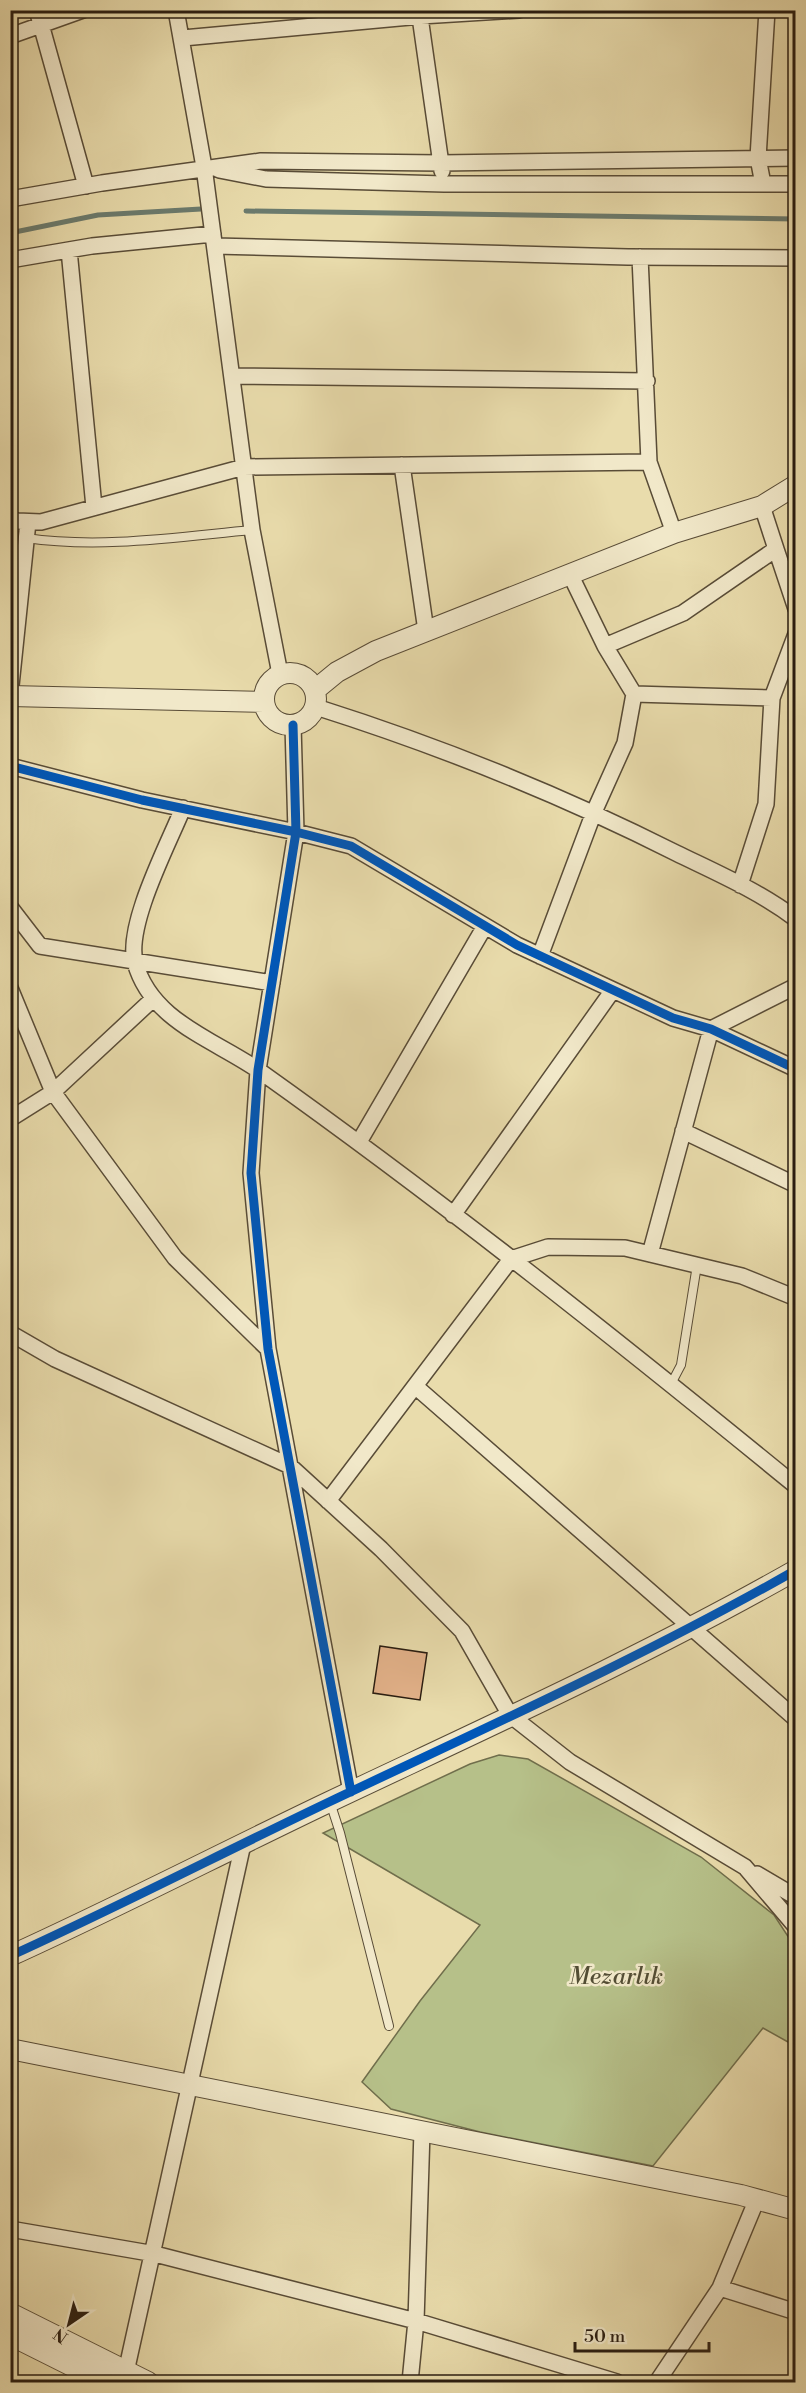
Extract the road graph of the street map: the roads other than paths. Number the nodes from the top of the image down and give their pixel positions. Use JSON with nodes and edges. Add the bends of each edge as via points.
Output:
{"nodes":[{"id":1,"x":37,"y":10,"type":"edge"},
{"id":2,"x":83,"y":10,"type":"edge"},
{"id":3,"x":176,"y":10,"type":"edge"},
{"id":4,"x":519,"y":10,"type":"edge"},
{"id":5,"x":767,"y":10,"type":"edge"},
{"id":6,"x":420,"y":13,"type":"edge"},
{"id":7,"x":43,"y":27,"type":"junction"},
{"id":8,"x":10,"y":36,"type":"edge"},
{"id":9,"x":183,"y":38,"type":"junction"},
{"id":10,"x":758,"y":158,"type":"junction"},
{"id":11,"x":795,"y":158,"type":"edge"},
{"id":12,"x":441,"y":163,"type":"junction"},
{"id":13,"x":204,"y":167,"type":"junction"},
{"id":14,"x":444,"y":184,"type":"junction"},
{"id":15,"x":763,"y":184,"type":"junction"},
{"id":16,"x":795,"y":184,"type":"edge"},
{"id":17,"x":86,"y":186,"type":"junction"},
{"id":18,"x":10,"y":199,"type":"edge"},
{"id":19,"x":214,"y":240,"type":"junction"},
{"id":20,"x":69,"y":250,"type":"junction"},
{"id":21,"x":640,"y":257,"type":"junction"},
{"id":22,"x":795,"y":258,"type":"edge"},
{"id":23,"x":10,"y":260,"type":"edge"},
{"id":24,"x":233,"y":376,"type":"junction"},
{"id":25,"x":647,"y":381,"type":"junction"},
{"id":26,"x":649,"y":462,"type":"junction"},
{"id":27,"x":402,"y":465,"type":"junction"},
{"id":28,"x":244,"y":467,"type":"junction"},
{"id":29,"x":795,"y":485,"type":"edge"},
{"id":30,"x":762,"y":506,"type":"junction"},
{"id":31,"x":94,"y":507,"type":"junction"},
{"id":32,"x":10,"y":519,"type":"edge"},
{"id":33,"x":28,"y":522,"type":"junction"},
{"id":34,"x":252,"y":530,"type":"junction"},
{"id":35,"x":674,"y":533,"type":"junction"},
{"id":36,"x":26,"y":538,"type":"junction"},
{"id":37,"x":776,"y":549,"type":"junction"},
{"id":38,"x":570,"y":574,"type":"junction"},
{"id":39,"x":795,"y":609,"type":"edge"},
{"id":40,"x":426,"y":631,"type":"junction"},
{"id":41,"x":795,"y":634,"type":"edge"},
{"id":42,"x":605,"y":646,"type":"junction"},
{"id":43,"x":280,"y":674,"type":"junction"},
{"id":44,"x":634,"y":694,"type":"junction"},
{"id":45,"x":10,"y":695,"type":"edge"},
{"id":46,"x":315,"y":698,"type":"junction"},
{"id":47,"x":772,"y":698,"type":"junction"},
{"id":48,"x":264,"y":702,"type":"junction"},
{"id":49,"x":293,"y":725,"type":"junction"},
{"id":50,"x":10,"y":766,"type":"edge"},
{"id":51,"x":183,"y":808,"type":"junction"},
{"id":52,"x":594,"y":812,"type":"junction"},
{"id":53,"x":296,"y":831,"type":"junction"},
{"id":54,"x":740,"y":885,"type":"junction"},
{"id":55,"x":10,"y":907,"type":"edge"},
{"id":56,"x":795,"y":919,"type":"edge"},
{"id":57,"x":485,"y":926,"type":"junction"},
{"id":58,"x":540,"y":956,"type":"junction"},
{"id":59,"x":135,"y":960,"type":"junction"},
{"id":60,"x":272,"y":983,"type":"junction"},
{"id":61,"x":795,"y":986,"type":"edge"},
{"id":62,"x":10,"y":988,"type":"edge"},
{"id":63,"x":613,"y":990,"type":"junction"},
{"id":64,"x":153,"y":999,"type":"junction"},
{"id":65,"x":711,"y":1029,"type":"junction"},
{"id":66,"x":795,"y":1069,"type":"edge"},
{"id":67,"x":258,"y":1070,"type":"junction"},
{"id":68,"x":53,"y":1092,"type":"junction"},
{"id":69,"x":10,"y":1119,"type":"edge"},
{"id":70,"x":683,"y":1131,"type":"junction"},
{"id":71,"x":358,"y":1142,"type":"junction"},
{"id":72,"x":795,"y":1185,"type":"edge"},
{"id":73,"x":453,"y":1215,"type":"junction"},
{"id":74,"x":650,"y":1254,"type":"junction"},
{"id":75,"x":511,"y":1259,"type":"junction"},
{"id":76,"x":697,"y":1265,"type":"junction"},
{"id":77,"x":795,"y":1298,"type":"edge"},
{"id":78,"x":10,"y":1333,"type":"edge"},
{"id":79,"x":268,"y":1349,"type":"junction"},
{"id":80,"x":671,"y":1384,"type":"junction"},
{"id":81,"x":415,"y":1386,"type":"junction"},
{"id":82,"x":290,"y":1466,"type":"junction"},
{"id":83,"x":795,"y":1486,"type":"edge"},
{"id":84,"x":328,"y":1501,"type":"junction"},
{"id":85,"x":795,"y":1570,"type":"edge"},
{"id":86,"x":691,"y":1625,"type":"junction"},
{"id":87,"x":510,"y":1715,"type":"junction"},
{"id":88,"x":795,"y":1719,"type":"edge"},
{"id":89,"x":351,"y":1791,"type":"junction"},
{"id":90,"x":330,"y":1802,"type":"junction"},
{"id":91,"x":243,"y":1844,"type":"junction"},
{"id":92,"x":745,"y":1867,"type":"junction"},
{"id":93,"x":795,"y":1897,"type":"edge"},
{"id":94,"x":795,"y":1927,"type":"edge"},
{"id":95,"x":10,"y":1956,"type":"edge"},
{"id":96,"x":389,"y":2026,"type":"dead end"},
{"id":97,"x":10,"y":2049,"type":"edge"},
{"id":98,"x":192,"y":2085,"type":"junction"},
{"id":99,"x":422,"y":2131,"type":"junction"},
{"id":100,"x":757,"y":2199,"type":"junction"},
{"id":101,"x":795,"y":2210,"type":"edge"},
{"id":102,"x":10,"y":2229,"type":"edge"},
{"id":103,"x":155,"y":2254,"type":"junction"},
{"id":104,"x":720,"y":2288,"type":"junction"},
{"id":105,"x":795,"y":2312,"type":"edge"},
{"id":106,"x":10,"y":2313,"type":"edge"},
{"id":107,"x":416,"y":2321,"type":"junction"},
{"id":108,"x":10,"y":2336,"type":"edge"},
{"id":109,"x":126,"y":2372,"type":"junction"},
{"id":110,"x":104,"y":2382,"type":"edge"},
{"id":111,"x":148,"y":2382,"type":"edge"},
{"id":112,"x":410,"y":2382,"type":"edge"},
{"id":113,"x":617,"y":2382,"type":"edge"},
{"id":114,"x":657,"y":2382,"type":"edge"}],
"edges":[{"from":1,"to":7,"type":"street"},
{"from":2,"to":7,"type":"street"},
{"from":3,"to":9,"type":"street"},
{"from":4,"to":6,"type":"street"},
{"from":5,"to":10,"type":"street"},
{"from":6,"to":9,"type":"street"},
{"from":6,"to":12,"type":"street"},
{"from":7,"to":8,"type":"street"},
{"from":7,"to":17,"type":"street"},
{"from":9,"to":13,"type":"street"},
{"from":10,"to":11,"type":"street"},
{"from":10,"to":12,"type":"street"},
{"from":10,"to":15,"type":"street"},
{"from":12,"to":13,"type":"street","via":[[261,161]]},
{"from":12,"to":14,"type":"street"},
{"from":13,"to":14,"type":"street","via":[[266,179]]},
{"from":13,"to":17,"type":"street"},
{"from":13,"to":19,"type":"street"},
{"from":14,"to":15,"type":"street"},
{"from":15,"to":16,"type":"street"},
{"from":17,"to":18,"type":"street"},
{"from":19,"to":20,"type":"street"},
{"from":19,"to":21,"type":"street"},
{"from":19,"to":24,"type":"street"},
{"from":20,"to":23,"type":"street"},
{"from":20,"to":31,"type":"street"},
{"from":21,"to":22,"type":"street"},
{"from":21,"to":25,"type":"street"},
{"from":24,"to":25,"type":"street"},
{"from":24,"to":28,"type":"street"},
{"from":25,"to":26,"type":"street"},
{"from":26,"to":27,"type":"street"},
{"from":26,"to":35,"type":"street"},
{"from":27,"to":28,"type":"street"},
{"from":27,"to":40,"type":"street"},
{"from":28,"to":31,"type":"street"},
{"from":28,"to":34,"type":"street"},
{"from":29,"to":30,"type":"street"},
{"from":30,"to":35,"type":"street"},
{"from":30,"to":37,"type":"street"},
{"from":31,"to":33,"type":"street"},
{"from":32,"to":33,"type":"street"},
{"from":33,"to":36,"type":"street"},
{"from":34,"to":36,"type":"lane","via":[[125,542]]},
{"from":34,"to":43,"type":"street"},
{"from":35,"to":38,"type":"street"},
{"from":36,"to":45,"type":"street"},
{"from":37,"to":39,"type":"street"},
{"from":37,"to":42,"type":"street","via":[[683,613]]},
{"from":38,"to":40,"type":"street"},
{"from":38,"to":42,"type":"street"},
{"from":40,"to":46,"type":"street","via":[[337,672]]},
{"from":41,"to":47,"type":"street"},
{"from":42,"to":44,"type":"street"},
{"from":43,"to":46,"type":"street","via":[[297,673],[311,682]]},
{"from":43,"to":48,"type":"street","via":[[267,686]]},
{"from":44,"to":47,"type":"street"},
{"from":44,"to":52,"type":"street","via":[[626,743]]},
{"from":45,"to":48,"type":"street"},
{"from":46,"to":49,"type":"street","via":[[307,720]]},
{"from":46,"to":52,"type":"street","via":[[363,722]]},
{"from":47,"to":54,"type":"street","via":[[765,804]]},
{"from":48,"to":49,"type":"street","via":[[277,722]]},
{"from":49,"to":53,"type":"street"},
{"from":50,"to":51,"type":"street"},
{"from":51,"to":53,"type":"street"},
{"from":51,"to":59,"type":"street","via":[[137,920]]},
{"from":52,"to":54,"type":"street"},
{"from":52,"to":58,"type":"street"},
{"from":53,"to":57,"type":"street","via":[[351,846]]},
{"from":53,"to":60,"type":"street"},
{"from":54,"to":56,"type":"street","via":[[769,899]]},
{"from":55,"to":59,"type":"street","via":[[40,946]]},
{"from":57,"to":58,"type":"street"},
{"from":57,"to":71,"type":"street"},
{"from":58,"to":63,"type":"street"},
{"from":59,"to":60,"type":"street"},
{"from":59,"to":64,"type":"street"},
{"from":60,"to":67,"type":"street"},
{"from":61,"to":65,"type":"street"},
{"from":62,"to":68,"type":"street"},
{"from":63,"to":65,"type":"street","via":[[673,1018]]},
{"from":63,"to":73,"type":"street"},
{"from":64,"to":67,"type":"street","via":[[185,1027]]},
{"from":64,"to":68,"type":"street"},
{"from":65,"to":66,"type":"street"},
{"from":65,"to":70,"type":"street"},
{"from":67,"to":71,"type":"street"},
{"from":67,"to":79,"type":"street","via":[[251,1173]]},
{"from":68,"to":69,"type":"street"},
{"from":68,"to":79,"type":"street","via":[[175,1258]]},
{"from":70,"to":72,"type":"street"},
{"from":70,"to":74,"type":"street"},
{"from":71,"to":73,"type":"street"},
{"from":73,"to":75,"type":"street"},
{"from":74,"to":75,"type":"street","via":[[626,1248],[548,1247]]},
{"from":74,"to":76,"type":"street"},
{"from":75,"to":80,"type":"street"},
{"from":75,"to":81,"type":"street"},
{"from":76,"to":77,"type":"street","via":[[742,1276]]},
{"from":76,"to":80,"type":"lane","via":[[681,1365]]},
{"from":78,"to":82,"type":"street","via":[[55,1359]]},
{"from":79,"to":82,"type":"street"},
{"from":80,"to":83,"type":"street"},
{"from":81,"to":84,"type":"street"},
{"from":81,"to":86,"type":"street"},
{"from":82,"to":84,"type":"street"},
{"from":82,"to":89,"type":"street"},
{"from":84,"to":87,"type":"street","via":[[462,1631]]},
{"from":85,"to":86,"type":"street"},
{"from":86,"to":87,"type":"street"},
{"from":86,"to":88,"type":"street"},
{"from":87,"to":89,"type":"street"},
{"from":87,"to":92,"type":"street","via":[[570,1762]]},
{"from":89,"to":90,"type":"street"},
{"from":90,"to":91,"type":"street"},
{"from":90,"to":96,"type":"lane"},
{"from":91,"to":95,"type":"street"},
{"from":91,"to":98,"type":"street"},
{"from":92,"to":93,"type":"street"},
{"from":92,"to":94,"type":"street"},
{"from":97,"to":98,"type":"street"},
{"from":98,"to":99,"type":"street"},
{"from":98,"to":103,"type":"street"},
{"from":99,"to":100,"type":"street"},
{"from":99,"to":107,"type":"street"},
{"from":100,"to":101,"type":"street"},
{"from":100,"to":104,"type":"street"},
{"from":102,"to":103,"type":"street"},
{"from":103,"to":107,"type":"street"},
{"from":103,"to":109,"type":"street"},
{"from":104,"to":105,"type":"street"},
{"from":104,"to":114,"type":"street"},
{"from":106,"to":109,"type":"street"},
{"from":107,"to":112,"type":"street"},
{"from":107,"to":113,"type":"street"},
{"from":108,"to":110,"type":"street"},
{"from":109,"to":111,"type":"street"}]}
